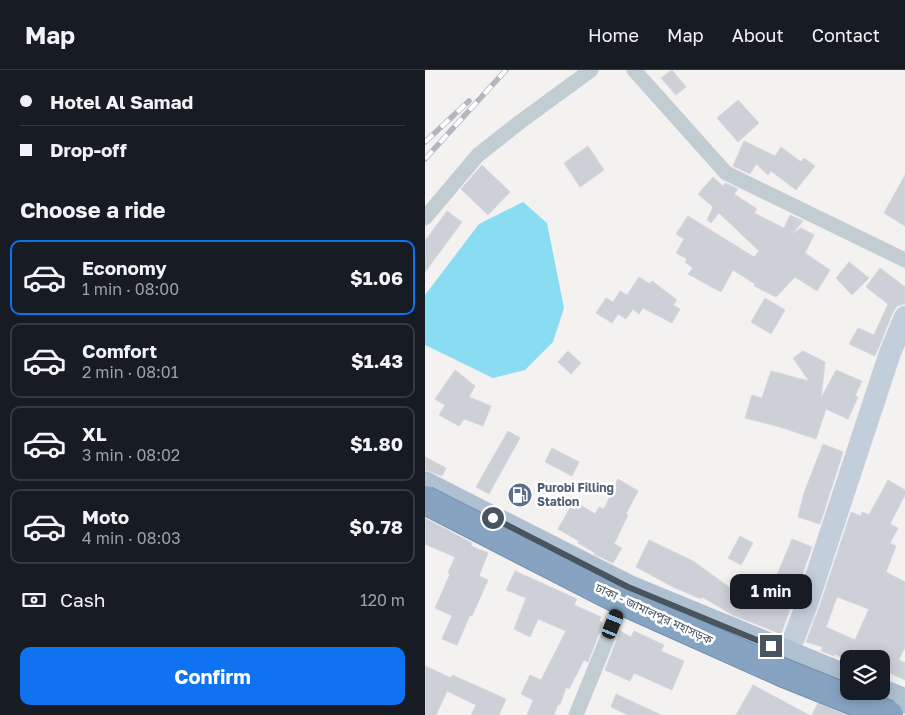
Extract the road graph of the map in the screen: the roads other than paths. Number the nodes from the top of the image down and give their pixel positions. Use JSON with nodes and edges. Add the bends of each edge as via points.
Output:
{"nodes":[{"id":1,"x":591,"y":70,"type":"edge"},
{"id":2,"x":634,"y":70,"type":"edge"},
{"id":3,"x":425,"y":218,"type":"edge"},
{"id":4,"x":905,"y":260,"type":"edge"},
{"id":5,"x":905,"y":317,"type":"edge"},
{"id":6,"x":425,"y":484,"type":"edge"},
{"id":7,"x":425,"y":500,"type":"edge"},
{"id":8,"x":628,"y":587,"type":"junction"},
{"id":9,"x":789,"y":653,"type":"junction"},
{"id":10,"x":840,"y":674,"type":"edge"},
{"id":11,"x":890,"y":695,"type":"edge"},
{"id":12,"x":905,"y":701,"type":"edge"},
{"id":13,"x":576,"y":715,"type":"edge"},
{"id":14,"x":889,"y":715,"type":"edge"}],
"edges":[{"from":1,"to":3,"type":"street","via":[[479,155]]},
{"from":2,"to":4,"type":"street","via":[[726,173]]},
{"from":5,"to":9,"type":"main road"},
{"from":6,"to":8,"type":"main road"},
{"from":7,"to":14,"type":"highway","name":"ঢাকা - জামালপুর মহাসড়ক","bridge":true,"via":[[614,597],[784,673]]},
{"from":8,"to":9,"type":"main road"},
{"from":8,"to":13,"type":"street"},
{"from":9,"to":10,"type":"main road"},
{"from":11,"to":12,"type":"main road"}]}
